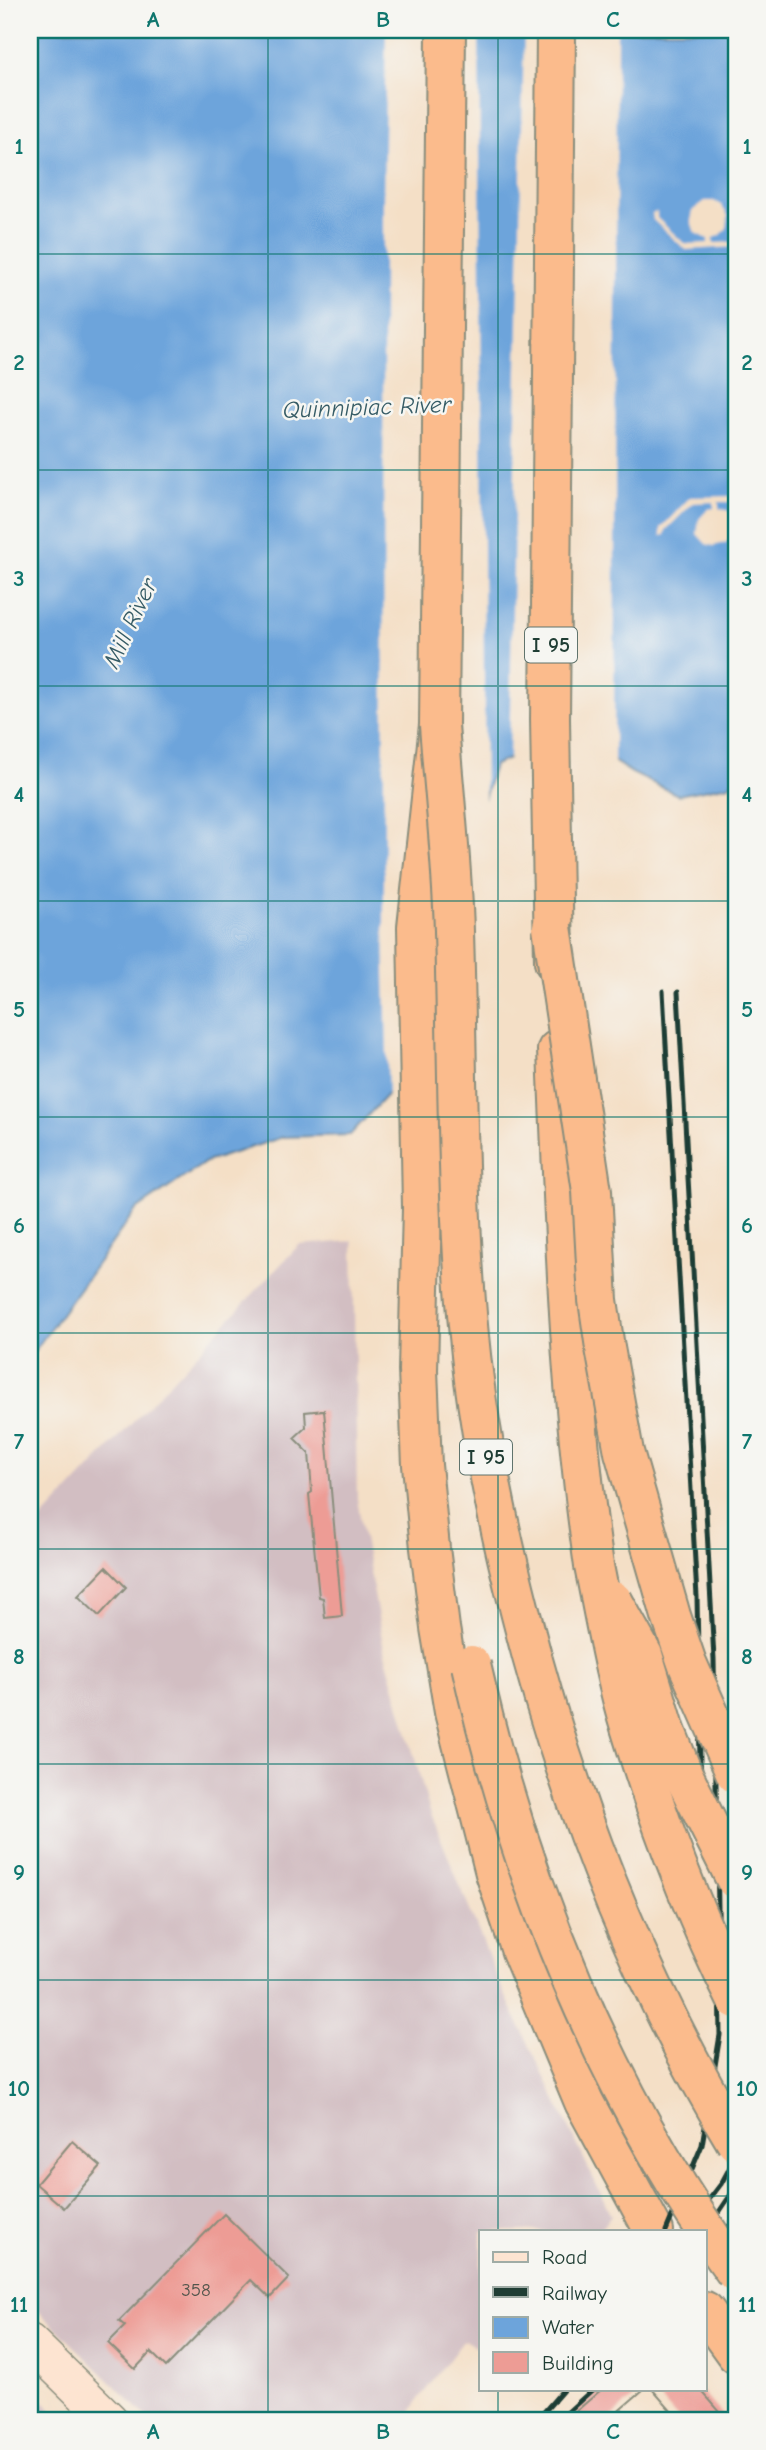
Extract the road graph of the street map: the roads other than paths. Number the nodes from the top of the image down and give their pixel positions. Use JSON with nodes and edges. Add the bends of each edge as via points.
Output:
{"nodes":[{"id":1,"x":446,"y":30,"type":"edge"},
{"id":2,"x":556,"y":30,"type":"edge"},
{"id":3,"x":439,"y":725,"type":"junction"},
{"id":4,"x":552,"y":928,"type":"junction"},
{"id":5,"x":422,"y":1208,"type":"junction"},
{"id":6,"x":594,"y":1566,"type":"junction"},
{"id":7,"x":736,"y":1774,"type":"edge"},
{"id":8,"x":736,"y":1880,"type":"edge"},
{"id":9,"x":736,"y":1999,"type":"edge"},
{"id":10,"x":736,"y":2142,"type":"edge"},
{"id":11,"x":653,"y":2230,"type":"edge"},
{"id":12,"x":736,"y":2273,"type":"edge"},
{"id":13,"x":706,"y":2312,"type":"edge"},
{"id":14,"x":30,"y":2342,"type":"edge"},
{"id":15,"x":736,"y":2354,"type":"edge"},
{"id":16,"x":110,"y":2420,"type":"edge"}],
"edges":[{"from":1,"to":3,"type":"highway","number":"I 95"},
{"from":2,"to":4,"type":"highway","number":"I 95"},
{"from":3,"to":5,"type":"highway","bridge":true,"via":[[417,927]]},
{"from":3,"to":10,"type":"highway","number":"I 95","bridge":true,"via":[[454,927],[462,1255],[480,1421],[495,1506],[537,1678],[583,1822],[646,1973]]},
{"from":4,"to":6,"type":"highway","number":"I 95","bridge":true,"via":[[563,1196],[582,1483]]},
{"from":4,"to":7,"type":"highway","bridge":true,"via":[[592,1191],[598,1300],[624,1452],[687,1663]]},
{"from":5,"to":11,"type":"highway","via":[[418,1370],[422,1465],[454,1712],[495,1873],[521,1951],[584,2102]]},
{"from":5,"to":12,"type":"highway","bridge":true,"via":[[450,1523],[471,1665],[496,1769],[545,1917],[595,2029],[631,2103]]},
{"from":6,"to":8,"type":"highway","bridge":true,"via":[[643,1655],[684,1776]]},
{"from":6,"to":9,"type":"highway","number":"I 95","bridge":true,"via":[[629,1726],[684,1883]]},
{"from":13,"to":15,"type":"highway"},
{"from":14,"to":16,"type":"main road"}]}
